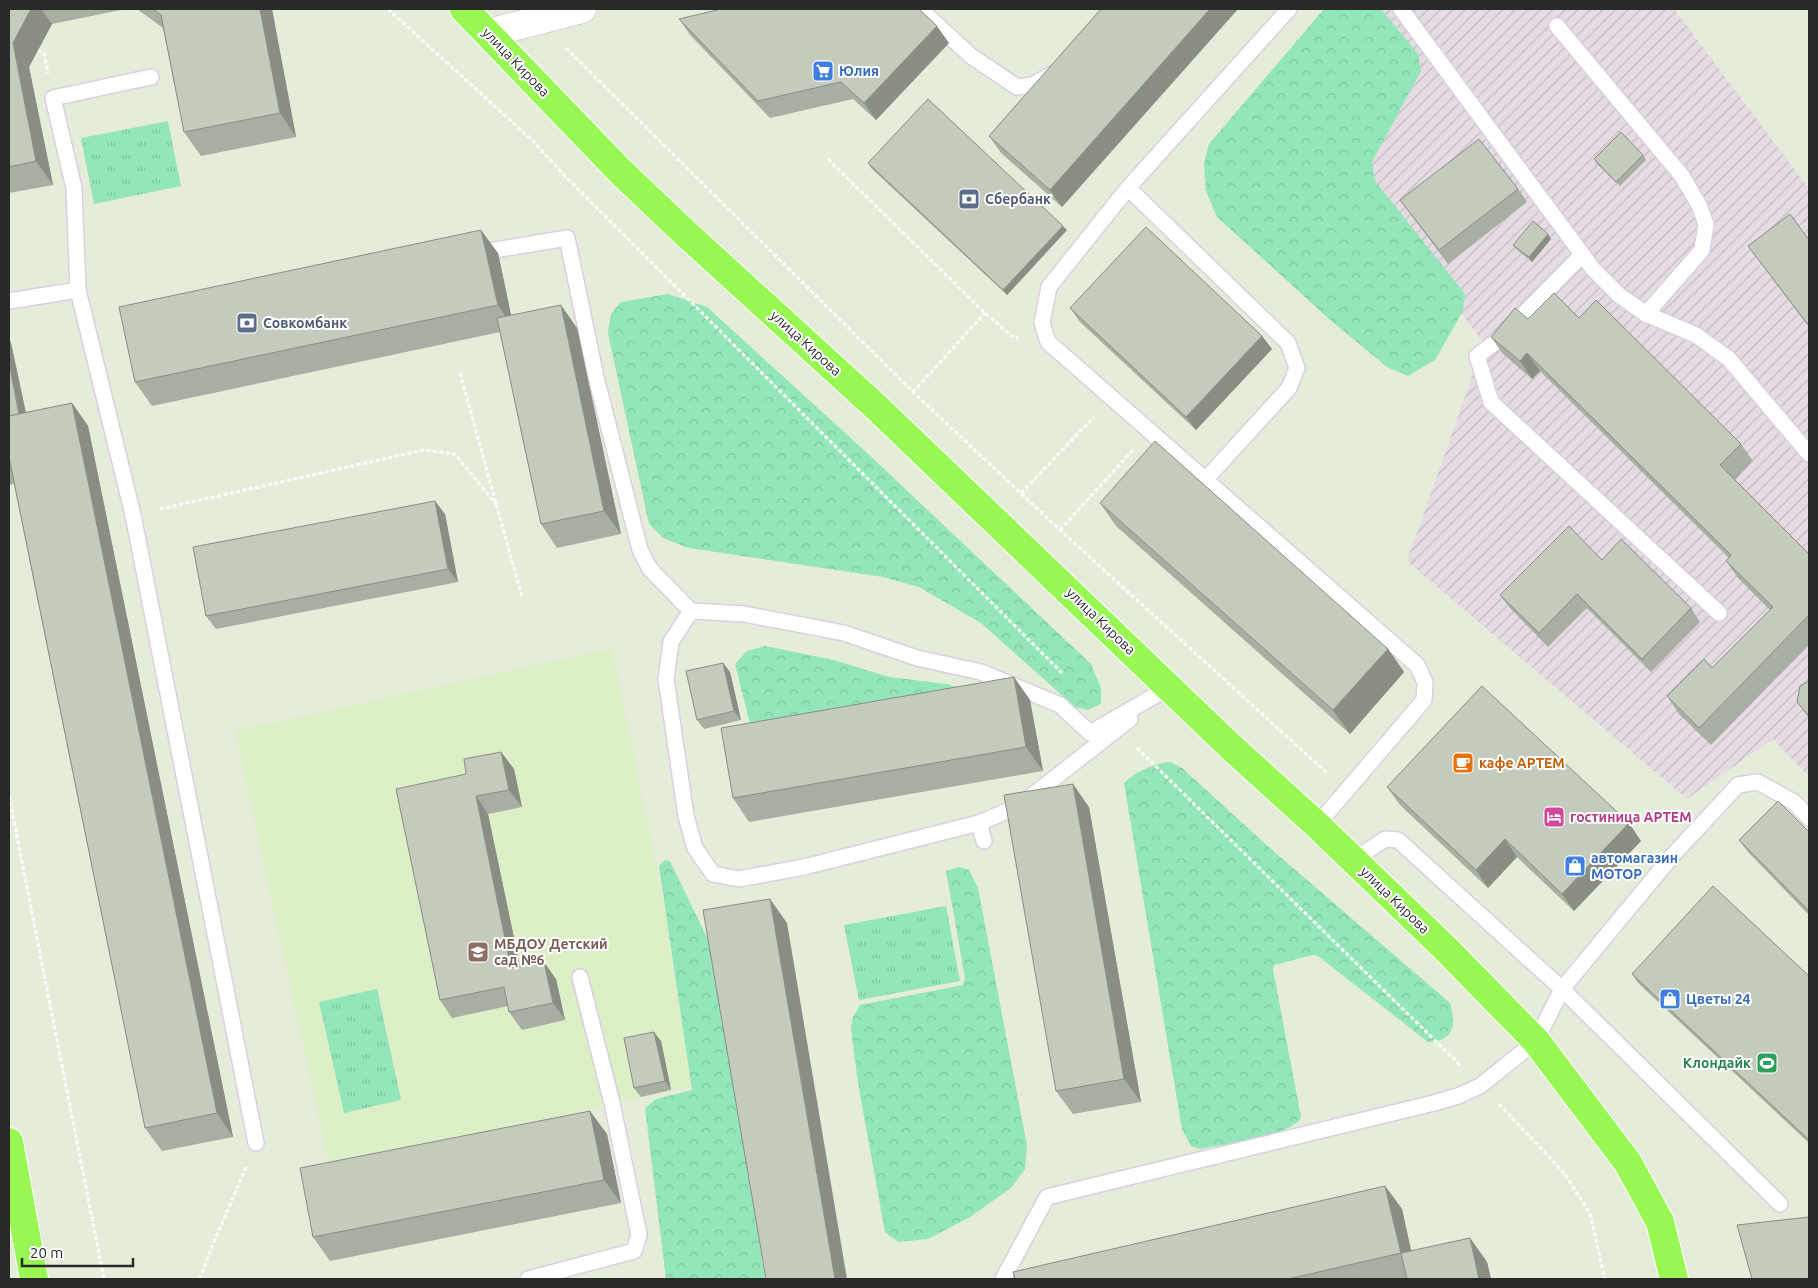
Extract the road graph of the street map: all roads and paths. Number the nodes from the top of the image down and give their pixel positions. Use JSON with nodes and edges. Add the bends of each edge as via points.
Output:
{"nodes":[{"id":1,"x":388,"y":9,"type":"edge"},
{"id":2,"x":464,"y":9,"type":"edge"},
{"id":3,"x":582,"y":9,"type":"edge"},
{"id":4,"x":920,"y":9,"type":"edge"},
{"id":5,"x":1289,"y":9,"type":"edge"},
{"id":6,"x":1401,"y":9,"type":"edge"},
{"id":7,"x":537,"y":20,"type":"junction"},
{"id":8,"x":1557,"y":26,"type":"dead end"},
{"id":9,"x":489,"y":33,"type":"junction"},
{"id":10,"x":1064,"y":60,"type":"edge"},
{"id":11,"x":150,"y":77,"type":"dead end"},
{"id":12,"x":828,"y":159,"type":"dead end"},
{"id":13,"x":566,"y":177,"type":"dead end"},
{"id":14,"x":1128,"y":188,"type":"junction"},
{"id":15,"x":1582,"y":255,"type":"junction"},
{"id":16,"x":460,"y":256,"type":"edge"},
{"id":17,"x":78,"y":290,"type":"junction"},
{"id":18,"x":9,"y":302,"type":"edge"},
{"id":19,"x":985,"y":313,"type":"junction"},
{"id":20,"x":1646,"y":314,"type":"junction"},
{"id":21,"x":1048,"y":342,"type":"junction"},
{"id":22,"x":460,"y":374,"type":"dead end"},
{"id":23,"x":913,"y":392,"type":"junction"},
{"id":24,"x":1111,"y":399,"type":"junction"},
{"id":25,"x":1150,"y":431,"type":"junction"},
{"id":26,"x":1809,"y":454,"type":"edge"},
{"id":27,"x":1206,"y":479,"type":"junction"},
{"id":28,"x":1021,"y":493,"type":"junction"},
{"id":29,"x":496,"y":504,"type":"junction"},
{"id":30,"x":133,"y":516,"type":"junction"},
{"id":31,"x":1060,"y":530,"type":"junction"},
{"id":32,"x":522,"y":597,"type":"dead end"},
{"id":33,"x":691,"y":610,"type":"junction"},
{"id":34,"x":1719,"y":612,"type":"dead end"},
{"id":35,"x":1170,"y":687,"type":"junction"},
{"id":36,"x":1348,"y":792,"type":"junction"},
{"id":37,"x":9,"y":796,"type":"edge"},
{"id":38,"x":1809,"y":818,"type":"edge"},
{"id":39,"x":979,"y":823,"type":"junction"},
{"id":40,"x":1318,"y":825,"type":"junction"},
{"id":41,"x":984,"y":841,"type":"dead end"},
{"id":42,"x":1354,"y":860,"type":"junction"},
{"id":43,"x":580,"y":977,"type":"dead end"},
{"id":44,"x":1562,"y":988,"type":"junction"},
{"id":45,"x":1536,"y":1041,"type":"junction"},
{"id":46,"x":9,"y":1142,"type":"edge"},
{"id":47,"x":256,"y":1143,"type":"joint"},
{"id":48,"x":1780,"y":1204,"type":"dead end"},
{"id":49,"x":34,"y":1279,"type":"edge"},
{"id":50,"x":104,"y":1279,"type":"edge"},
{"id":51,"x":200,"y":1279,"type":"edge"},
{"id":52,"x":528,"y":1279,"type":"edge"},
{"id":53,"x":1003,"y":1279,"type":"edge"},
{"id":54,"x":1674,"y":1279,"type":"edge"}],
"edges":[{"from":1,"to":13,"type":"path","via":[[533,141]]},
{"from":2,"to":9,"type":"main road","name":"улица Кирова"},
{"from":3,"to":7,"type":"main road"},
{"from":4,"to":10,"type":"lane","via":[[971,56],[1017,86],[1033,85],[1051,75]]},
{"from":5,"to":14,"type":"lane"},
{"from":6,"to":15,"type":"lane"},
{"from":7,"to":9,"type":"main road"},
{"from":7,"to":23,"type":"path"},
{"from":8,"to":20,"type":"lane","via":[[1682,176],[1706,224],[1702,250]]},
{"from":9,"to":35,"type":"main road","name":"улица Кирова","via":[[620,171],[875,406]]},
{"from":11,"to":17,"type":"lane","via":[[53,98],[74,188]]},
{"from":12,"to":19,"type":"path"},
{"from":14,"to":21,"type":"lane","via":[[1049,287],[1042,324]]},
{"from":14,"to":27,"type":"lane","via":[[1288,344],[1297,368],[1289,388]]},
{"from":15,"to":20,"type":"lane","via":[[1620,296]]},
{"from":15,"to":34,"type":"lane","via":[[1497,341],[1477,356],[1491,402]]},
{"from":16,"to":33,"type":"lane","via":[[567,238],[596,377],[640,550],[650,569]]},
{"from":17,"to":18,"type":"lane"},
{"from":17,"to":30,"type":"lane"},
{"from":19,"to":21,"type":"path","via":[[1012,336]]},
{"from":19,"to":23,"type":"path"},
{"from":20,"to":26,"type":"lane","via":[[1696,335],[1729,359]]},
{"from":21,"to":24,"type":"lane"},
{"from":22,"to":29,"type":"path"},
{"from":23,"to":28,"type":"path"},
{"from":24,"to":25,"type":"lane"},
{"from":24,"to":28,"type":"path"},
{"from":25,"to":27,"type":"lane"},
{"from":25,"to":31,"type":"path"},
{"from":27,"to":36,"type":"lane","via":[[1417,665],[1425,682],[1424,700]]},
{"from":28,"to":31,"type":"path"},
{"from":29,"to":30,"type":"path","via":[[455,454],[424,450]]},
{"from":29,"to":32,"type":"path"},
{"from":30,"to":47,"type":"lane"},
{"from":31,"to":36,"type":"path"},
{"from":33,"to":35,"type":"lane","via":[[744,614],[844,633],[917,658],[981,672],[1060,705],[1090,733]]},
{"from":33,"to":39,"type":"lane","via":[[671,642],[666,679],[686,816],[695,848],[713,874],[739,879],[804,867]]},
{"from":35,"to":39,"type":"lane","via":[[1019,806]]},
{"from":35,"to":40,"type":"main road","name":"улица Кирова"},
{"from":36,"to":40,"type":"lane"},
{"from":37,"to":50,"type":"path"},
{"from":38,"to":44,"type":"lane","via":[[1794,802],[1758,782],[1738,785],[1674,855]]},
{"from":39,"to":41,"type":"lane"},
{"from":40,"to":42,"type":"main road","name":"улица Кирова"},
{"from":42,"to":44,"type":"lane","via":[[1386,839],[1398,840]]},
{"from":42,"to":45,"type":"main road","name":"улица Кирова"},
{"from":43,"to":52,"type":"lane","via":[[612,1103],[639,1235],[634,1251]]},
{"from":44,"to":45,"type":"lane"},
{"from":44,"to":48,"type":"lane"},
{"from":45,"to":53,"type":"lane","via":[[1480,1086],[1458,1096],[1047,1196]]},
{"from":45,"to":54,"type":"main road","name":"улица Кирова","via":[[1628,1163],[1660,1222]]},
{"from":46,"to":49,"type":"main road"},
{"from":47,"to":51,"type":"path"}]}
